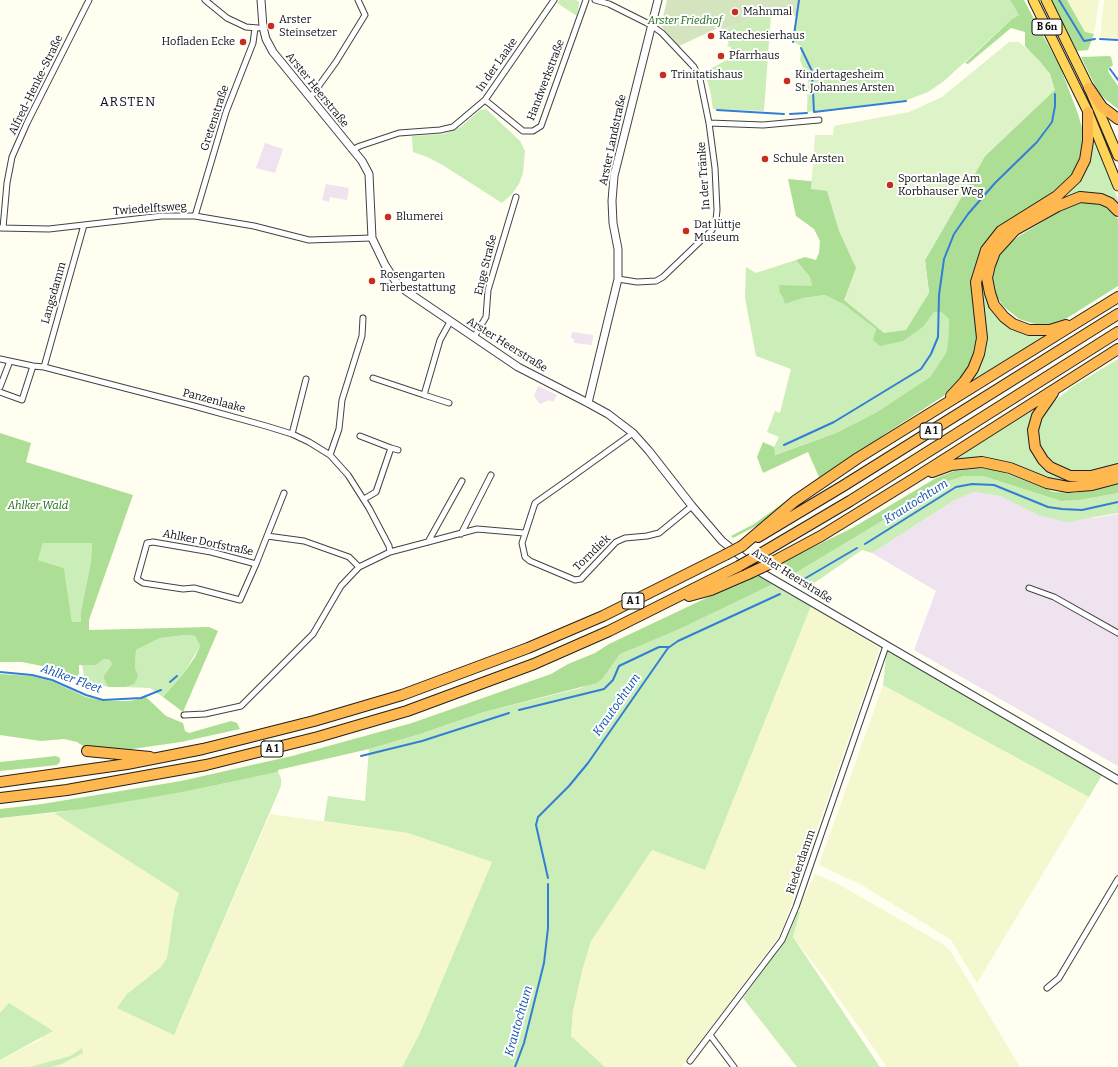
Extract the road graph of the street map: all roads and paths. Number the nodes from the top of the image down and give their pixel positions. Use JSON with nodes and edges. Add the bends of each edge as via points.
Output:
{"nodes":[{"id":1,"x":89,"y":0,"type":"edge"},
{"id":2,"x":205,"y":0,"type":"edge"},
{"id":3,"x":261,"y":0,"type":"edge"},
{"id":4,"x":358,"y":0,"type":"edge"},
{"id":5,"x":554,"y":0,"type":"edge"},
{"id":6,"x":586,"y":0,"type":"edge"},
{"id":7,"x":595,"y":0,"type":"edge"},
{"id":8,"x":658,"y":0,"type":"edge"},
{"id":9,"x":1033,"y":0,"type":"edge"},
{"id":10,"x":1046,"y":0,"type":"edge"},
{"id":11,"x":651,"y":25,"type":"junction"},
{"id":12,"x":259,"y":28,"type":"junction"},
{"id":13,"x":1089,"y":88,"type":"junction"},
{"id":14,"x":310,"y":98,"type":"junction"},
{"id":15,"x":485,"y":100,"type":"junction"},
{"id":16,"x":1088,"y":112,"type":"junction"},
{"id":17,"x":1118,"y":119,"type":"edge"},
{"id":18,"x":818,"y":120,"type":"dead end"},
{"id":19,"x":709,"y":123,"type":"junction"},
{"id":20,"x":352,"y":150,"type":"junction"},
{"id":21,"x":1118,"y":156,"type":"edge"},
{"id":22,"x":1118,"y":186,"type":"edge"},
{"id":23,"x":516,"y":197,"type":"dead end"},
{"id":24,"x":1118,"y":211,"type":"edge"},
{"id":25,"x":195,"y":216,"type":"junction"},
{"id":26,"x":84,"y":225,"type":"junction"},
{"id":27,"x":1,"y":228,"type":"edge"},
{"id":28,"x":372,"y":238,"type":"junction"},
{"id":29,"x":618,"y":279,"type":"junction"},
{"id":30,"x":1118,"y":297,"type":"edge"},
{"id":31,"x":1118,"y":314,"type":"edge"},
{"id":32,"x":1086,"y":317,"type":"junction"},
{"id":33,"x":363,"y":318,"type":"dead end"},
{"id":34,"x":450,"y":322,"type":"junction"},
{"id":35,"x":1118,"y":332,"type":"edge"},
{"id":36,"x":474,"y":337,"type":"junction"},
{"id":37,"x":1118,"y":349,"type":"edge"},
{"id":38,"x":0,"y":359,"type":"edge"},
{"id":39,"x":10,"y":361,"type":"junction"},
{"id":40,"x":33,"y":366,"type":"junction"},
{"id":41,"x":44,"y":367,"type":"junction"},
{"id":42,"x":373,"y":378,"type":"dead end"},
{"id":43,"x":306,"y":379,"type":"dead end"},
{"id":44,"x":1059,"y":386,"type":"junction"},
{"id":45,"x":0,"y":387,"type":"edge"},
{"id":46,"x":0,"y":392,"type":"edge"},
{"id":47,"x":424,"y":394,"type":"junction"},
{"id":48,"x":449,"y":403,"type":"dead end"},
{"id":49,"x":588,"y":403,"type":"junction"},
{"id":50,"x":937,"y":410,"type":"junction"},
{"id":51,"x":632,"y":432,"type":"junction"},
{"id":52,"x":292,"y":434,"type":"junction"},
{"id":53,"x":360,"y":436,"type":"dead end"},
{"id":54,"x":391,"y":448,"type":"junction"},
{"id":55,"x":398,"y":450,"type":"dead end"},
{"id":56,"x":330,"y":455,"type":"junction"},
{"id":57,"x":1118,"y":469,"type":"edge"},
{"id":58,"x":491,"y":475,"type":"dead end"},
{"id":59,"x":915,"y":478,"type":"junction"},
{"id":60,"x":1118,"y":478,"type":"edge"},
{"id":61,"x":462,"y":481,"type":"dead end"},
{"id":62,"x":284,"y":493,"type":"dead end"},
{"id":63,"x":364,"y":499,"type":"junction"},
{"id":64,"x":692,"y":506,"type":"junction"},
{"id":65,"x":524,"y":533,"type":"junction"},
{"id":66,"x":461,"y":534,"type":"junction"},
{"id":67,"x":267,"y":536,"type":"junction"},
{"id":68,"x":428,"y":542,"type":"junction"},
{"id":69,"x":742,"y":546,"type":"junction"},
{"id":70,"x":390,"y":552,"type":"junction"},
{"id":71,"x":256,"y":564,"type":"junction"},
{"id":72,"x":359,"y":567,"type":"junction"},
{"id":73,"x":1029,"y":588,"type":"dead end"},
{"id":74,"x":675,"y":599,"type":"junction"},
{"id":75,"x":1118,"y":633,"type":"edge"},
{"id":76,"x":886,"y":646,"type":"junction"},
{"id":77,"x":184,"y":715,"type":"dead end"},
{"id":78,"x":86,"y":751,"type":"dead end"},
{"id":79,"x":158,"y":758,"type":"junction"},
{"id":80,"x":1118,"y":780,"type":"edge"},
{"id":81,"x":0,"y":782,"type":"edge"},
{"id":82,"x":0,"y":798,"type":"edge"},
{"id":83,"x":1118,"y":879,"type":"edge"},
{"id":84,"x":1047,"y":988,"type":"dead end"},
{"id":85,"x":710,"y":1035,"type":"junction"},
{"id":86,"x":690,"y":1061,"type":"dead end"},
{"id":87,"x":734,"y":1067,"type":"edge"}],
"edges":[{"from":1,"to":27,"type":"street","name":"Alfred-Henke-Straße","via":[[12,157]]},
{"from":2,"to":12,"type":"street","via":[[228,18],[246,26]]},
{"from":3,"to":12,"type":"street","name":"Arster Heerstraße"},
{"from":4,"to":14,"type":"street","via":[[365,15]]},
{"from":5,"to":15,"type":"street","name":"In der Laake"},
{"from":6,"to":15,"type":"street","name":"Handwerkstraße","via":[[541,126],[533,131],[523,131]]},
{"from":7,"to":11,"type":"street","name":"In der Tränke"},
{"from":8,"to":11,"type":"street","name":"Arster Landstraße"},
{"from":9,"to":16,"type":"highway","number":"B 6n"},
{"from":10,"to":13,"type":"highway","number":"B 6n"},
{"from":11,"to":19,"type":"street","name":"In der Tränke","via":[[694,67],[700,80]]},
{"from":11,"to":29,"type":"street","name":"Arster Landstraße","via":[[614,176],[612,201],[618,249]]},
{"from":12,"to":14,"type":"street","name":"Arster Heerstraße","via":[[273,52]]},
{"from":12,"to":25,"type":"street","name":"Gretenstraße","via":[[226,112]]},
{"from":13,"to":17,"type":"highway","via":[[1102,107]]},
{"from":13,"to":21,"type":"highway","number":"B 6n"},
{"from":14,"to":20,"type":"street","name":"Arster Heerstraße"},
{"from":15,"to":20,"type":"street","name":"In der Laake","via":[[453,126],[440,130],[400,133]]},
{"from":16,"to":22,"type":"highway","number":"B 6n"},
{"from":16,"to":50,"type":"highway","via":[[1088,140],[1084,160],[1076,178],[1057,196],[1001,231],[986,250],[976,282],[982,338],[979,354],[964,382]]},
{"from":18,"to":19,"type":"street","via":[[763,126]]},
{"from":19,"to":29,"type":"street","name":"In der Tränke","via":[[717,210],[712,230],[656,281]]},
{"from":20,"to":28,"type":"street","name":"Arster Heerstraße","via":[[369,174]]},
{"from":23,"to":36,"type":"street","name":"Enge Straße","via":[[488,290],[486,317]]},
{"from":24,"to":32,"type":"highway","via":[[1110,203],[1090,197],[1080,197],[1065,203],[1015,230],[995,252],[990,265],[987,278],[994,305],[1013,324],[1029,330],[1050,330]]},
{"from":25,"to":26,"type":"street","name":"Twiedelftsweg","via":[[162,216]]},
{"from":25,"to":28,"type":"street","name":"Twiedelftsweg","via":[[254,226],[309,240]]},
{"from":26,"to":27,"type":"street","name":"Twiedelftsweg","via":[[49,229]]},
{"from":26,"to":41,"type":"street","name":"Langsdamm"},
{"from":28,"to":34,"type":"street","name":"Arster Heerstraße","via":[[396,282],[406,292]]},
{"from":29,"to":49,"type":"street","name":"Arster Landstraße"},
{"from":30,"to":32,"type":"highway"},
{"from":31,"to":69,"type":"highway","number":"A 1"},
{"from":32,"to":50,"type":"highway"},
{"from":33,"to":56,"type":"street","via":[[362,336],[342,400],[339,429]]},
{"from":34,"to":36,"type":"street","name":"Arster Heerstraße"},
{"from":34,"to":47,"type":"street","name":"Arster Heerstraße","via":[[440,340]]},
{"from":35,"to":74,"type":"highway","number":"A 1","bridge":true,"via":[[850,500],[755,557]]},
{"from":36,"to":49,"type":"street","name":"Arster Heerstraße","via":[[518,367]]},
{"from":37,"to":44,"type":"highway"},
{"from":38,"to":39,"type":"street","name":"Panzenlaake"},
{"from":39,"to":40,"type":"street","name":"Panzenlaake"},
{"from":39,"to":45,"type":"street"},
{"from":40,"to":41,"type":"street","name":"Panzenlaake"},
{"from":40,"to":46,"type":"street","via":[[22,400]]},
{"from":41,"to":52,"type":"street","name":"Panzenlaake"},
{"from":42,"to":47,"type":"street"},
{"from":43,"to":52,"type":"street"},
{"from":44,"to":57,"type":"highway","via":[[1034,423],[1034,441],[1043,460],[1050,467],[1070,476],[1091,476]]},
{"from":44,"to":59,"type":"highway"},
{"from":47,"to":48,"type":"street"},
{"from":49,"to":51,"type":"street","name":"Arster Heerstraße"},
{"from":50,"to":69,"type":"highway","via":[[858,458],[795,501]]},
{"from":51,"to":64,"type":"street","name":"Arster Heerstraße"},
{"from":51,"to":65,"type":"street","via":[[570,480],[535,503]]},
{"from":52,"to":56,"type":"street","name":"Panzenlaake"},
{"from":53,"to":54,"type":"street"},
{"from":54,"to":55,"type":"street"},
{"from":54,"to":63,"type":"street","via":[[376,492]]},
{"from":56,"to":63,"type":"street","name":"Panzenlaake","via":[[348,475]]},
{"from":58,"to":66,"type":"street"},
{"from":59,"to":60,"type":"highway","via":[[951,465],[982,462],[1010,468],[1047,483],[1068,487],[1092,485]]},
{"from":59,"to":74,"type":"highway","bridge":true,"via":[[821,536],[767,565],[711,590]]},
{"from":61,"to":68,"type":"street"},
{"from":62,"to":67,"type":"street","name":"Ahlker Dorfstraße"},
{"from":63,"to":70,"type":"street","name":"Panzenlaake"},
{"from":64,"to":65,"type":"street","name":"Torndiek","via":[[659,533],[625,538],[616,542],[581,579],[575,580],[530,561],[523,551]]},
{"from":64,"to":76,"type":"street","name":"Arster Heerstraße","via":[[722,541],[762,573]]},
{"from":65,"to":66,"type":"street","via":[[477,529]]},
{"from":66,"to":68,"type":"street"},
{"from":67,"to":71,"type":"street","name":"Ahlker Dorfstraße"},
{"from":67,"to":72,"type":"street","via":[[304,541],[350,557]]},
{"from":68,"to":70,"type":"street"},
{"from":69,"to":79,"type":"highway","number":"A 1","bridge":true,"via":[[603,616],[467,672],[314,722]]},
{"from":70,"to":72,"type":"street"},
{"from":71,"to":71,"type":"street","name":"Ahlker Dorfstraße","via":[[240,600],[194,588],[184,590],[142,583],[136,579],[147,543],[153,542],[211,552]]},
{"from":72,"to":77,"type":"street","via":[[341,586],[313,634],[241,706],[205,714]]},
{"from":73,"to":75,"type":"street","via":[[1054,597]]},
{"from":74,"to":82,"type":"highway","number":"A 1","via":[[609,632],[473,688],[407,711],[258,753],[162,774]]},
{"from":76,"to":80,"type":"street","name":"Arster Heerstraße"},
{"from":76,"to":85,"type":"street","name":"Riederdamm","via":[[796,907],[782,940]]},
{"from":78,"to":79,"type":"highway"},
{"from":79,"to":81,"type":"highway","number":"A 1"},
{"from":83,"to":84,"type":"street","via":[[1059,978]]},
{"from":85,"to":86,"type":"street","name":"Riederdamm"},
{"from":85,"to":87,"type":"street"}]}
